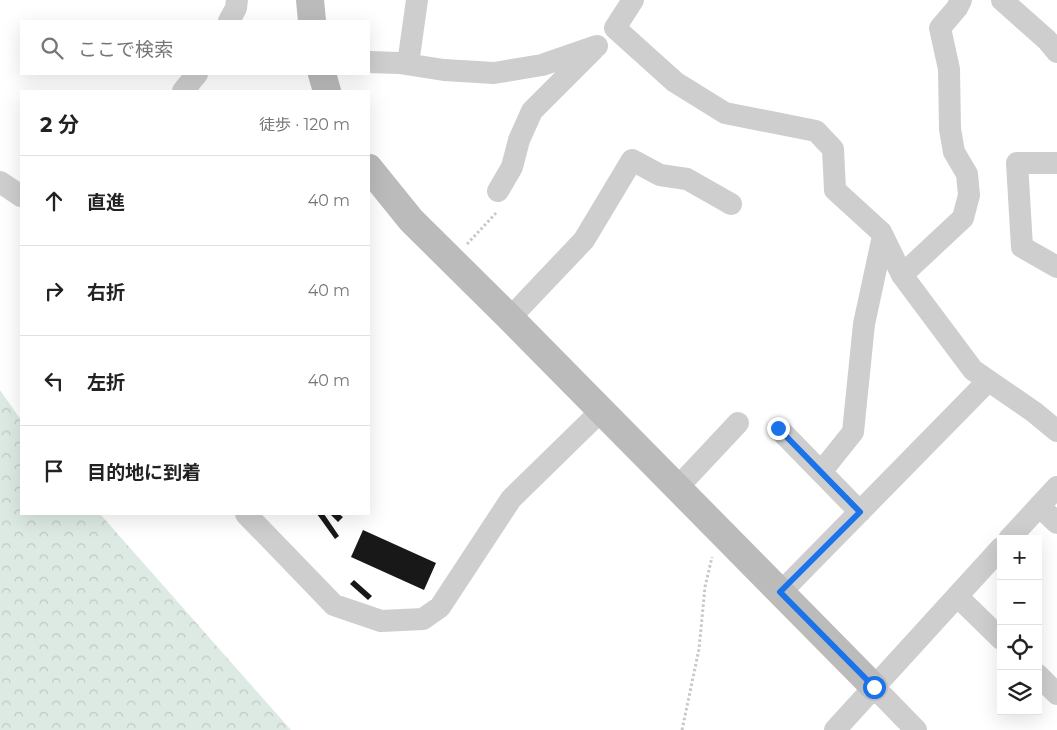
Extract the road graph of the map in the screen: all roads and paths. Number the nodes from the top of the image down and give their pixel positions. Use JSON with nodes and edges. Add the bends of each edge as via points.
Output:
{"nodes":[{"id":1,"x":237,"y":0,"type":"edge"},
{"id":2,"x":310,"y":0,"type":"edge"},
{"id":3,"x":417,"y":0,"type":"edge"},
{"id":4,"x":633,"y":0,"type":"edge"},
{"id":5,"x":961,"y":0,"type":"edge"},
{"id":6,"x":1002,"y":0,"type":"edge"},
{"id":7,"x":230,"y":20,"type":"edge"},
{"id":8,"x":312,"y":20,"type":"edge"},
{"id":9,"x":615,"y":28,"type":"junction"},
{"id":10,"x":598,"y":46,"type":"junction"},
{"id":11,"x":1057,"y":52,"type":"edge"},
{"id":12,"x":370,"y":62,"type":"edge"},
{"id":13,"x":408,"y":64,"type":"junction"},
{"id":14,"x":196,"y":75,"type":"edge"},
{"id":15,"x":322,"y":75,"type":"edge"},
{"id":16,"x":184,"y":90,"type":"edge"},
{"id":17,"x":327,"y":90,"type":"edge"},
{"id":18,"x":1057,"y":163,"type":"edge"},
{"id":19,"x":370,"y":169,"type":"edge"},
{"id":20,"x":0,"y":182,"type":"edge"},
{"id":21,"x":498,"y":191,"type":"joint"},
{"id":22,"x":20,"y":195,"type":"edge"},
{"id":23,"x":731,"y":204,"type":"dead end"},
{"id":24,"x":883,"y":236,"type":"junction"},
{"id":25,"x":452,"y":260,"type":"junction"},
{"id":26,"x":1057,"y":267,"type":"edge"},
{"id":27,"x":902,"y":274,"type":"junction"},
{"id":28,"x":510,"y":318,"type":"junction"},
{"id":29,"x":988,"y":381,"type":"junction"},
{"id":30,"x":601,"y":410,"type":"junction"},
{"id":31,"x":738,"y":424,"type":"dead end"},
{"id":32,"x":778,"y":428,"type":"dead end"},
{"id":33,"x":1057,"y":432,"type":"edge"},
{"id":34,"x":821,"y":472,"type":"junction"},
{"id":35,"x":1057,"y":487,"type":"edge"},
{"id":36,"x":677,"y":488,"type":"junction"},
{"id":37,"x":1039,"y":506,"type":"junction"},
{"id":38,"x":860,"y":512,"type":"junction"},
{"id":39,"x":247,"y":515,"type":"edge"},
{"id":40,"x":1057,"y":523,"type":"edge"},
{"id":41,"x":718,"y":530,"type":"junction"},
{"id":42,"x":1013,"y":535,"type":"edge"},
{"id":43,"x":997,"y":552,"type":"edge"},
{"id":44,"x":780,"y":592,"type":"junction"},
{"id":45,"x":957,"y":596,"type":"junction"},
{"id":46,"x":997,"y":635,"type":"edge"},
{"id":47,"x":1042,"y":680,"type":"edge"},
{"id":48,"x":874,"y":687,"type":"junction"},
{"id":49,"x":1057,"y":694,"type":"edge"},
{"id":50,"x":682,"y":730,"type":"edge"},
{"id":51,"x":835,"y":730,"type":"edge"},
{"id":52,"x":916,"y":730,"type":"edge"}],
"edges":[{"from":1,"to":7,"type":"street"},
{"from":2,"to":8,"type":"street"},
{"from":3,"to":13,"type":"street"},
{"from":4,"to":9,"type":"street"},
{"from":5,"to":27,"type":"street","via":[[940,28],[950,69],[950,129],[954,152],[967,174],[969,195],[964,218]]},
{"from":6,"to":11,"type":"street"},
{"from":9,"to":10,"type":"street"},
{"from":9,"to":24,"type":"street","via":[[674,82],[725,114],[816,131],[833,149],[835,190]]},
{"from":10,"to":13,"type":"street","via":[[542,65],[494,73]]},
{"from":10,"to":21,"type":"street","via":[[532,111],[512,166]]},
{"from":12,"to":13,"type":"street"},
{"from":14,"to":16,"type":"street"},
{"from":15,"to":17,"type":"street"},
{"from":18,"to":26,"type":"street","via":[[1017,163],[1022,247]]},
{"from":19,"to":25,"type":"street","via":[[412,220]]},
{"from":20,"to":22,"type":"street"},
{"from":21,"to":25,"type":"path","via":[[496,213]]},
{"from":23,"to":28,"type":"street","via":[[687,178],[660,175],[632,160],[584,240]]},
{"from":24,"to":27,"type":"street"},
{"from":24,"to":34,"type":"street","via":[[864,324],[853,432]]},
{"from":25,"to":28,"type":"street"},
{"from":27,"to":29,"type":"street","via":[[973,370]]},
{"from":28,"to":30,"type":"street"},
{"from":29,"to":33,"type":"street"},
{"from":29,"to":38,"type":"street"},
{"from":30,"to":36,"type":"street"},
{"from":30,"to":39,"type":"street","via":[[511,499],[440,607],[423,619],[381,620],[334,605]]},
{"from":31,"to":36,"type":"street"},
{"from":32,"to":34,"type":"street"},
{"from":34,"to":38,"type":"street"},
{"from":35,"to":37,"type":"street"},
{"from":36,"to":41,"type":"street"},
{"from":37,"to":40,"type":"street"},
{"from":37,"to":42,"type":"street"},
{"from":38,"to":44,"type":"street"},
{"from":41,"to":44,"type":"street"},
{"from":41,"to":50,"type":"path","via":[[705,587],[699,649]]},
{"from":43,"to":45,"type":"street"},
{"from":44,"to":48,"type":"street"},
{"from":45,"to":46,"type":"street"},
{"from":45,"to":48,"type":"street"},
{"from":47,"to":49,"type":"street"},
{"from":48,"to":51,"type":"street"},
{"from":48,"to":52,"type":"street"}]}
